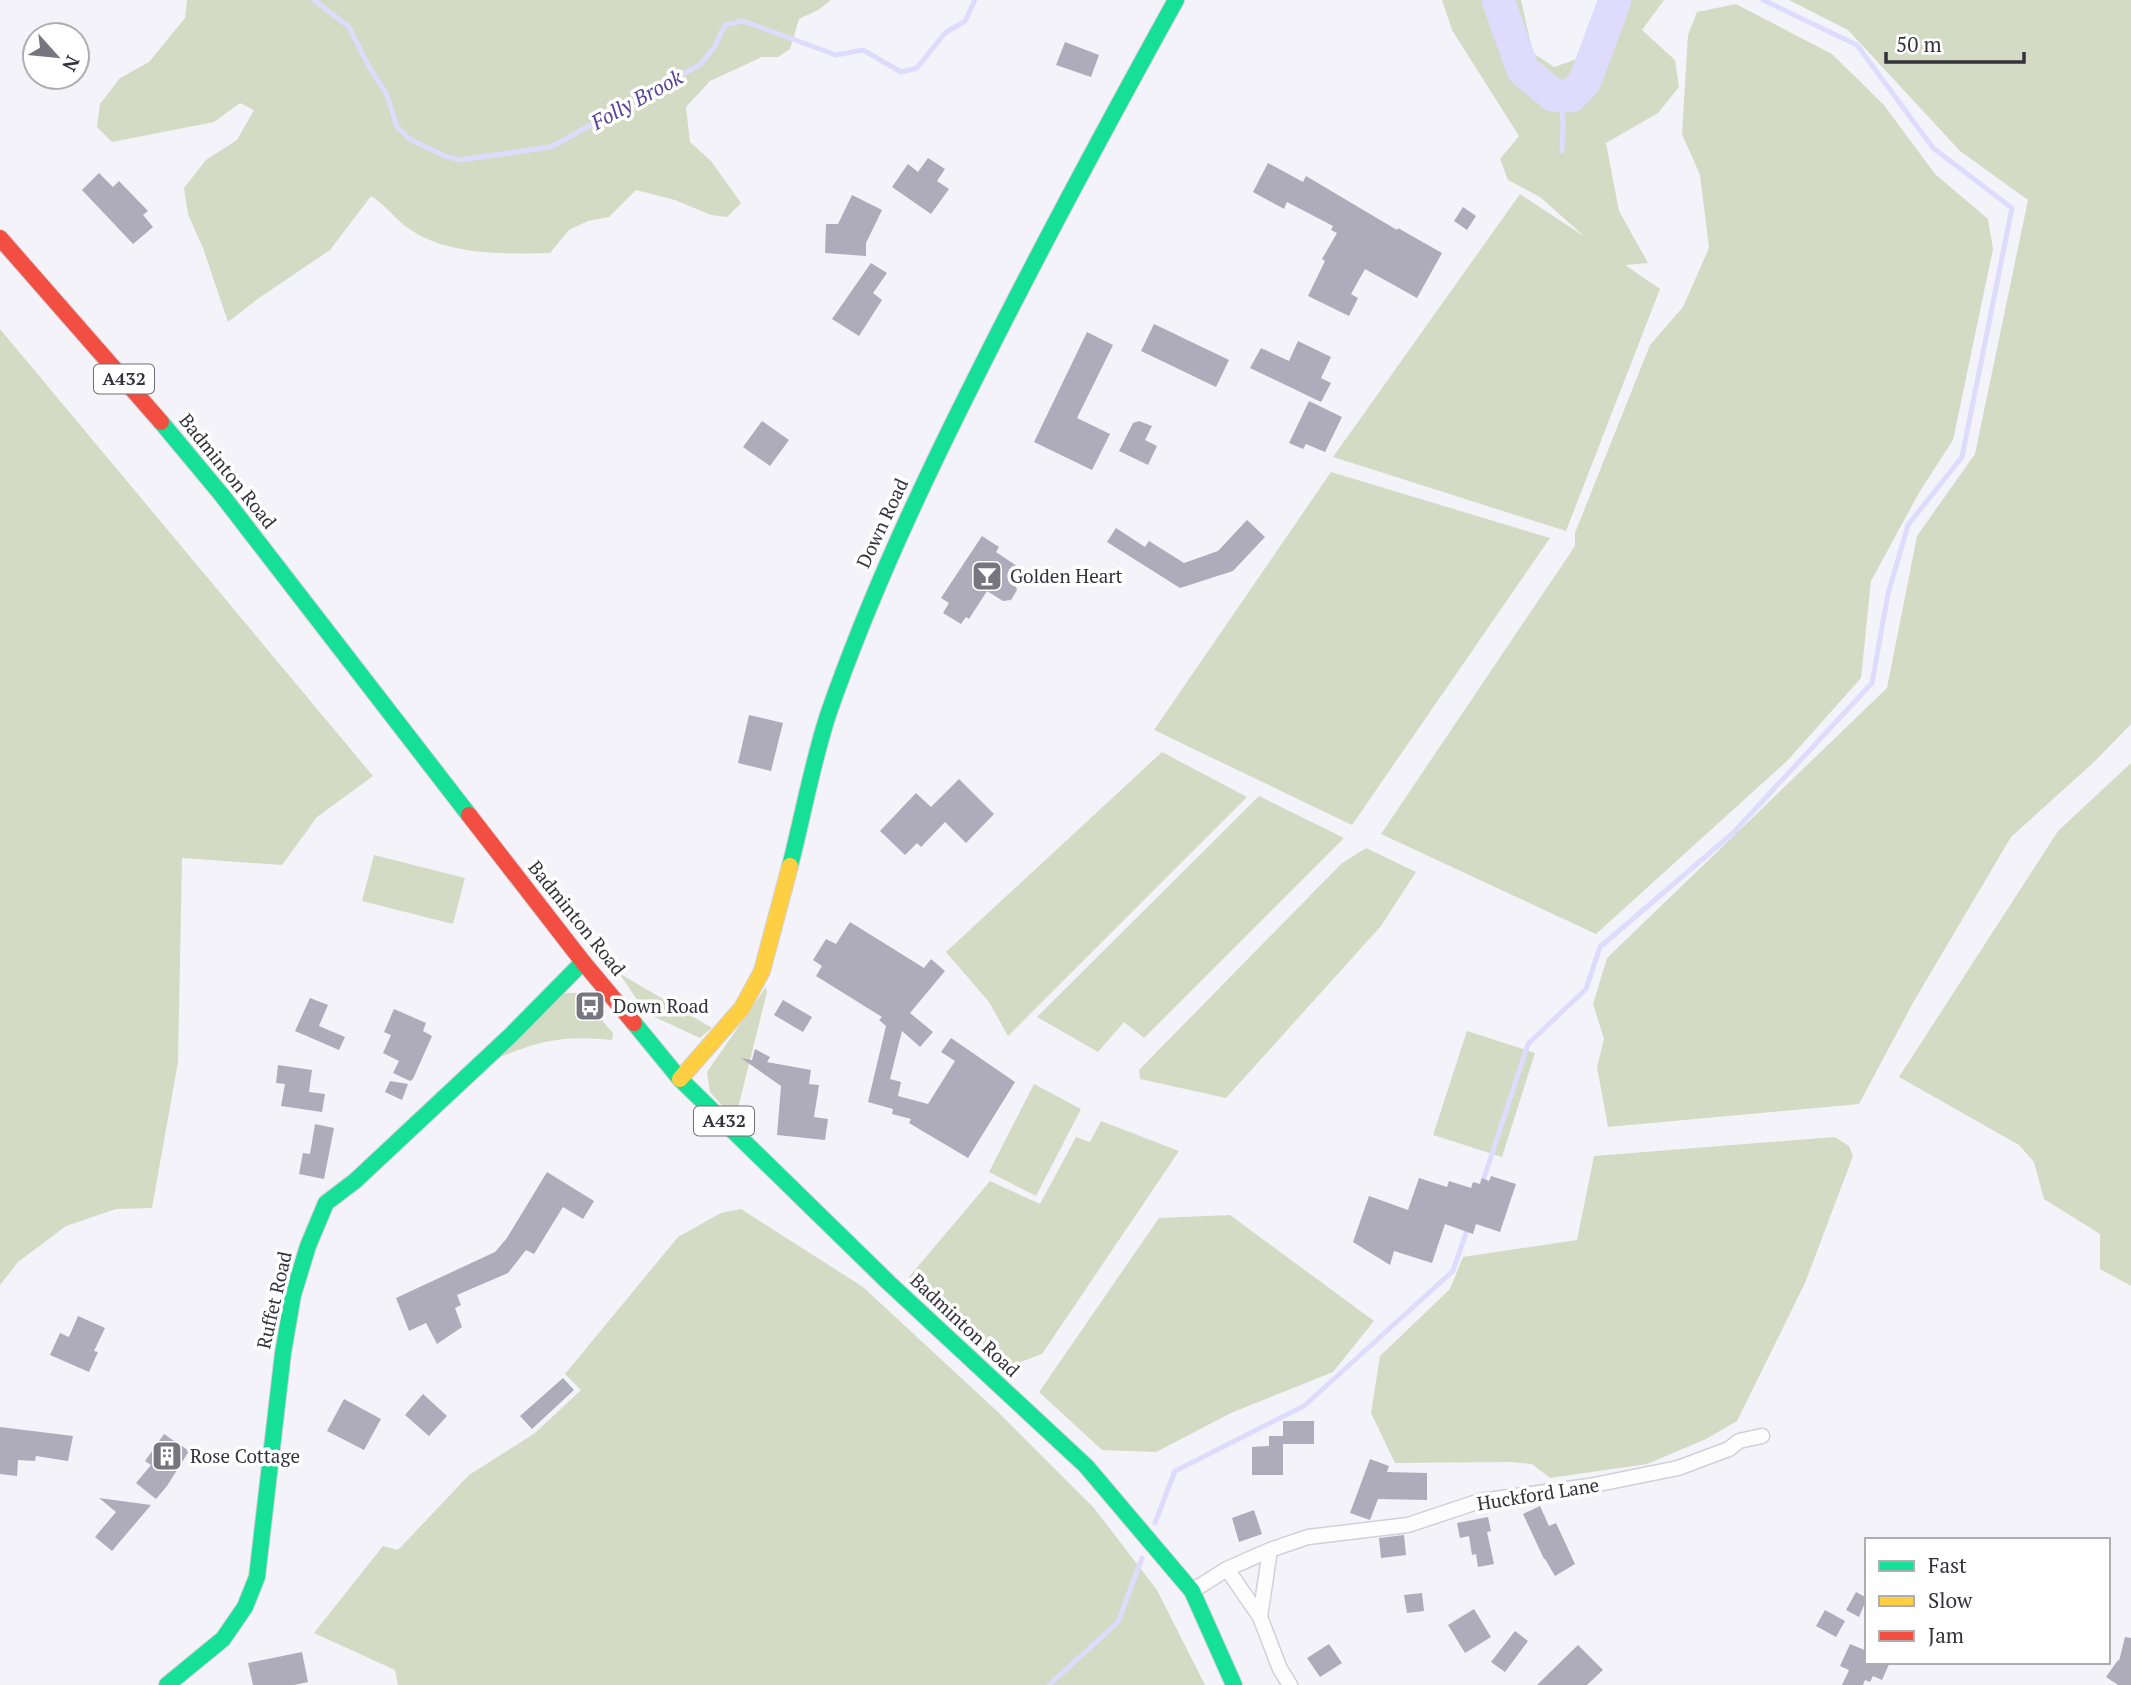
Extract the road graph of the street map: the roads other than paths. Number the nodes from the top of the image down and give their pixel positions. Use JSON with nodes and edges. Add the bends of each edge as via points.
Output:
{"nodes":[{"id":1,"x":1176,"y":0,"type":"edge"},
{"id":2,"x":0,"y":238,"type":"edge"},
{"id":3,"x":583,"y":962,"type":"junction"},
{"id":4,"x":680,"y":1079,"type":"junction"},
{"id":5,"x":1762,"y":1436,"type":"dead end"},
{"id":6,"x":1269,"y":1550,"type":"junction"},
{"id":7,"x":1227,"y":1569,"type":"junction"},
{"id":8,"x":1192,"y":1591,"type":"junction"},
{"id":9,"x":1260,"y":1617,"type":"junction"},
{"id":10,"x":167,"y":1685,"type":"edge"},
{"id":11,"x":1234,"y":1685,"type":"edge"},
{"id":12,"x":1290,"y":1685,"type":"edge"}],
"edges":[{"from":1,"to":4,"type":"street","name":"Down Road","via":[[999,331],[874,590],[828,715],[762,971],[742,1008]]},
{"from":2,"to":3,"type":"street","name":"Badminton Road","number":"A432","via":[[221,494]]},
{"from":3,"to":4,"type":"street","name":"Badminton Road","number":"A432"},
{"from":3,"to":10,"type":"street","name":"Ruffet Road","via":[[511,1035],[326,1203],[293,1295],[257,1577],[245,1607],[223,1639]]},
{"from":4,"to":8,"type":"street","name":"Badminton Road","number":"A432","via":[[1086,1466]]},
{"from":5,"to":6,"type":"street","name":"Huckford Lane","via":[[1678,1468],[1480,1501],[1408,1525],[1308,1537]]},
{"from":6,"to":7,"type":"street","name":"Huckford Lane"},
{"from":6,"to":9,"type":"street"},
{"from":7,"to":8,"type":"street","name":"Huckford Lane"},
{"from":7,"to":9,"type":"street"},
{"from":8,"to":11,"type":"street","name":"Badminton Road","number":"A432"},
{"from":9,"to":12,"type":"street"}]}
